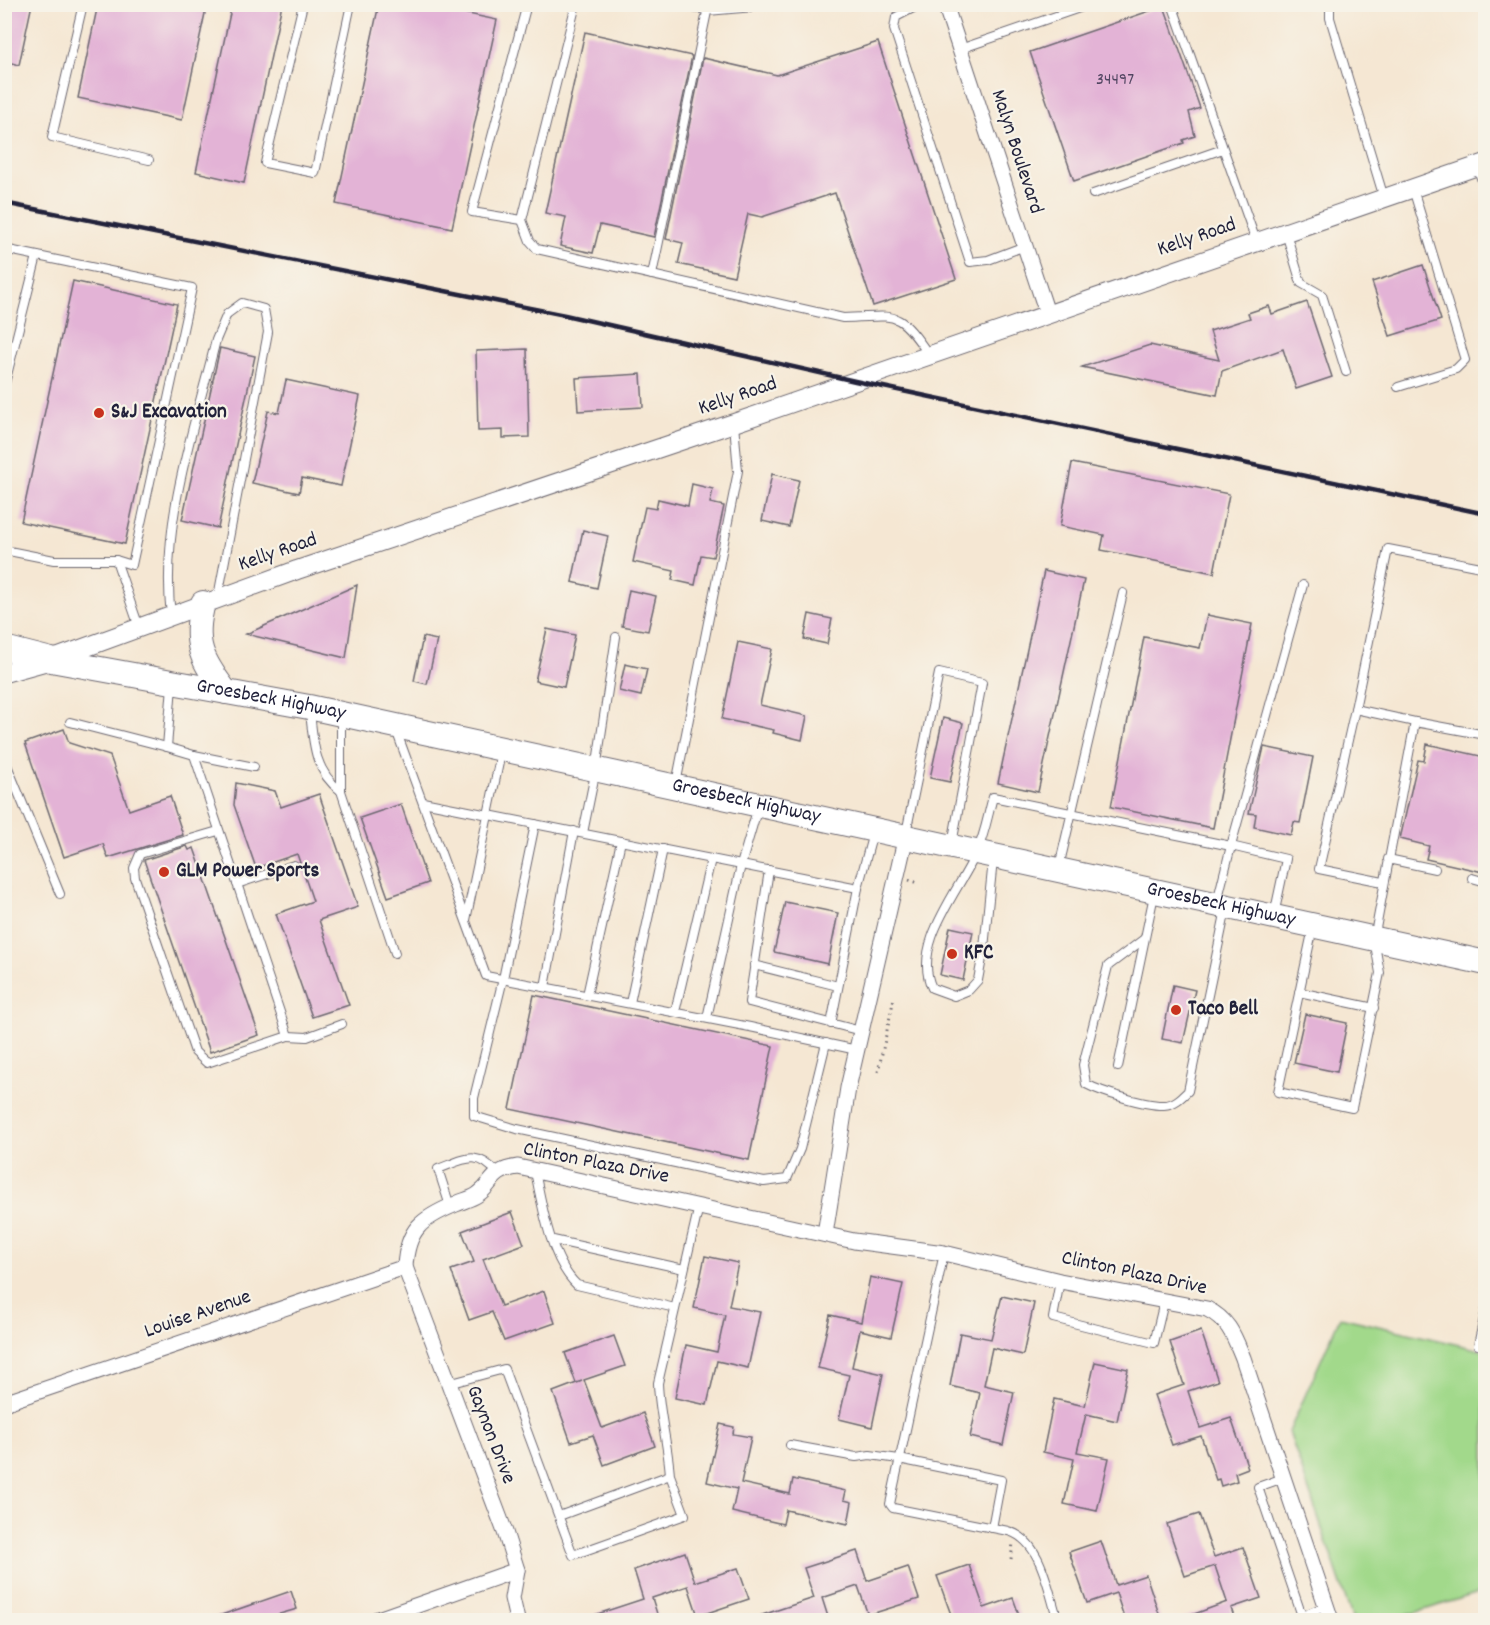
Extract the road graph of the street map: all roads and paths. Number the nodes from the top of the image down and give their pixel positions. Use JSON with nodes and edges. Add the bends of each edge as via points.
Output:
{"nodes":[{"id":1,"x":83,"y":4,"type":"edge"},
{"id":2,"x":303,"y":4,"type":"edge"},
{"id":3,"x":351,"y":4,"type":"edge"},
{"id":4,"x":527,"y":4,"type":"edge"},
{"id":5,"x":576,"y":4,"type":"edge"},
{"id":6,"x":690,"y":4,"type":"edge"},
{"id":7,"x":748,"y":4,"type":"edge"},
{"id":8,"x":921,"y":4,"type":"edge"},
{"id":9,"x":945,"y":4,"type":"edge"},
{"id":10,"x":1091,"y":4,"type":"edge"},
{"id":11,"x":1172,"y":4,"type":"edge"},
{"id":12,"x":1330,"y":4,"type":"edge"},
{"id":13,"x":708,"y":7,"type":"junction"},
{"id":14,"x":960,"y":49,"type":"junction"},
{"id":15,"x":1223,"y":149,"type":"junction"},
{"id":16,"x":149,"y":160,"type":"dead end"},
{"id":17,"x":1481,"y":164,"type":"edge"},
{"id":18,"x":1413,"y":188,"type":"junction"},
{"id":19,"x":1485,"y":193,"type":"edge"},
{"id":20,"x":1093,"y":194,"type":"dead end"},
{"id":21,"x":1384,"y":198,"type":"junction"},
{"id":22,"x":522,"y":220,"type":"junction"},
{"id":23,"x":1285,"y":231,"type":"junction"},
{"id":24,"x":1256,"y":241,"type":"junction"},
{"id":25,"x":1025,"y":246,"type":"junction"},
{"id":26,"x":4,"y":249,"type":"edge"},
{"id":27,"x":38,"y":255,"type":"junction"},
{"id":28,"x":652,"y":275,"type":"junction"},
{"id":29,"x":1047,"y":313,"type":"junction"},
{"id":30,"x":929,"y":355,"type":"junction"},
{"id":31,"x":1346,"y":372,"type":"dead end"},
{"id":32,"x":4,"y":387,"type":"edge"},
{"id":33,"x":1398,"y":387,"type":"dead end"},
{"id":34,"x":734,"y":423,"type":"junction"},
{"id":35,"x":4,"y":550,"type":"edge"},
{"id":36,"x":116,"y":560,"type":"junction"},
{"id":37,"x":1485,"y":568,"type":"edge"},
{"id":38,"x":1303,"y":585,"type":"dead end"},
{"id":39,"x":1123,"y":594,"type":"dead end"},
{"id":40,"x":210,"y":601,"type":"junction"},
{"id":41,"x":171,"y":615,"type":"junction"},
{"id":42,"x":139,"y":627,"type":"junction"},
{"id":43,"x":616,"y":637,"type":"dead end"},
{"id":44,"x":4,"y":648,"type":"edge"},
{"id":45,"x":51,"y":660,"type":"junction"},
{"id":46,"x":4,"y":673,"type":"edge"},
{"id":47,"x":173,"y":681,"type":"junction"},
{"id":48,"x":226,"y":692,"type":"junction"},
{"id":49,"x":309,"y":707,"type":"junction"},
{"id":50,"x":1355,"y":709,"type":"junction"},
{"id":51,"x":341,"y":714,"type":"junction"},
{"id":52,"x":70,"y":722,"type":"dead end"},
{"id":53,"x":1415,"y":722,"type":"junction"},
{"id":54,"x":395,"y":725,"type":"junction"},
{"id":55,"x":1485,"y":735,"type":"edge"},
{"id":56,"x":167,"y":747,"type":"junction"},
{"id":57,"x":502,"y":748,"type":"junction"},
{"id":58,"x":194,"y":755,"type":"junction"},
{"id":59,"x":4,"y":758,"type":"edge"},
{"id":60,"x":254,"y":767,"type":"dead end"},
{"id":61,"x":596,"y":769,"type":"junction"},
{"id":62,"x":675,"y":786,"type":"junction"},
{"id":63,"x":341,"y":791,"type":"junction"},
{"id":64,"x":423,"y":802,"type":"junction"},
{"id":65,"x":758,"y":805,"type":"junction"},
{"id":66,"x":1071,"y":812,"type":"junction"},
{"id":67,"x":490,"y":815,"type":"junction"},
{"id":68,"x":535,"y":824,"type":"junction"},
{"id":69,"x":874,"y":829,"type":"junction"},
{"id":70,"x":218,"y":831,"type":"junction"},
{"id":71,"x":579,"y":832,"type":"junction"},
{"id":72,"x":906,"y":836,"type":"junction"},
{"id":73,"x":621,"y":841,"type":"junction"},
{"id":74,"x":951,"y":846,"type":"junction"},
{"id":75,"x":1230,"y":846,"type":"junction"},
{"id":76,"x":663,"y":849,"type":"junction"},
{"id":77,"x":985,"y":853,"type":"junction"},
{"id":78,"x":711,"y":859,"type":"junction"},
{"id":79,"x":1388,"y":859,"type":"junction"},
{"id":80,"x":294,"y":865,"type":"dead end"},
{"id":81,"x":741,"y":865,"type":"junction"},
{"id":82,"x":1059,"y":869,"type":"junction"},
{"id":83,"x":1435,"y":869,"type":"dead end"},
{"id":84,"x":769,"y":870,"type":"junction"},
{"id":85,"x":1472,"y":878,"type":"dead end"},
{"id":86,"x":1383,"y":882,"type":"junction"},
{"id":87,"x":1485,"y":882,"type":"edge"},
{"id":88,"x":237,"y":884,"type":"junction"},
{"id":89,"x":858,"y":888,"type":"junction"},
{"id":90,"x":1155,"y":891,"type":"junction"},
{"id":91,"x":60,"y":894,"type":"dead end"},
{"id":92,"x":1222,"y":905,"type":"junction"},
{"id":93,"x":1274,"y":916,"type":"junction"},
{"id":94,"x":466,"y":921,"type":"junction"},
{"id":95,"x":1314,"y":925,"type":"junction"},
{"id":96,"x":1144,"y":939,"type":"junction"},
{"id":97,"x":1374,"y":939,"type":"junction"},
{"id":98,"x":395,"y":953,"type":"dead end"},
{"id":99,"x":1485,"y":963,"type":"edge"},
{"id":100,"x":754,"y":965,"type":"junction"},
{"id":101,"x":503,"y":979,"type":"junction"},
{"id":102,"x":838,"y":986,"type":"junction"},
{"id":103,"x":545,"y":987,"type":"junction"},
{"id":104,"x":1299,"y":993,"type":"junction"},
{"id":105,"x":587,"y":995,"type":"junction"},
{"id":106,"x":894,"y":998,"type":"dead end"},
{"id":107,"x":630,"y":1004,"type":"junction"},
{"id":108,"x":1374,"y":1008,"type":"junction"},
{"id":109,"x":675,"y":1012,"type":"junction"},
{"id":110,"x":707,"y":1018,"type":"junction"},
{"id":111,"x":342,"y":1024,"type":"dead end"},
{"id":112,"x":831,"y":1024,"type":"junction"},
{"id":113,"x":861,"y":1031,"type":"junction"},
{"id":114,"x":288,"y":1036,"type":"junction"},
{"id":115,"x":826,"y":1044,"type":"junction"},
{"id":116,"x":857,"y":1050,"type":"junction"},
{"id":117,"x":1118,"y":1067,"type":"dead end"},
{"id":118,"x":878,"y":1072,"type":"dead end"},
{"id":119,"x":535,"y":1169,"type":"junction"},
{"id":120,"x":498,"y":1174,"type":"junction"},
{"id":121,"x":450,"y":1206,"type":"junction"},
{"id":122,"x":699,"y":1206,"type":"junction"},
{"id":123,"x":825,"y":1234,"type":"junction"},
{"id":124,"x":553,"y":1240,"type":"junction"},
{"id":125,"x":944,"y":1253,"type":"junction"},
{"id":126,"x":405,"y":1267,"type":"junction"},
{"id":127,"x":684,"y":1269,"type":"junction"},
{"id":128,"x":1060,"y":1281,"type":"junction"},
{"id":129,"x":1164,"y":1302,"type":"junction"},
{"id":130,"x":675,"y":1308,"type":"junction"},
{"id":131,"x":1485,"y":1309,"type":"edge"},
{"id":132,"x":1485,"y":1347,"type":"edge"},
{"id":133,"x":448,"y":1384,"type":"junction"},
{"id":134,"x":4,"y":1403,"type":"edge"},
{"id":135,"x":790,"y":1445,"type":"dead end"},
{"id":136,"x":899,"y":1459,"type":"junction"},
{"id":137,"x":670,"y":1475,"type":"junction"},
{"id":138,"x":1283,"y":1478,"type":"junction"},
{"id":139,"x":559,"y":1516,"type":"junction"},
{"id":140,"x":992,"y":1528,"type":"junction"},
{"id":141,"x":517,"y":1570,"type":"junction"},
{"id":142,"x":1326,"y":1605,"type":"junction"},
{"id":143,"x":375,"y":1620,"type":"edge"},
{"id":144,"x":517,"y":1620,"type":"edge"},
{"id":145,"x":1058,"y":1620,"type":"edge"},
{"id":146,"x":1331,"y":1620,"type":"edge"}],
"edges":[{"from":1,"to":16,"type":"lane","via":[[52,137]]},
{"from":2,"to":3,"type":"lane","via":[[265,163],[315,173]]},
{"from":4,"to":22,"type":"lane","via":[[472,212]]},
{"from":5,"to":22,"type":"lane"},
{"from":6,"to":13,"type":"street"},
{"from":7,"to":13,"type":"street"},
{"from":8,"to":25,"type":"lane","via":[[896,17],[894,29],[970,262],[988,260]]},
{"from":9,"to":14,"type":"street","name":"Malyn Boulevard"},
{"from":10,"to":14,"type":"lane"},
{"from":11,"to":15,"type":"lane"},
{"from":12,"to":21,"type":"lane","via":[[1330,18]]},
{"from":13,"to":28,"type":"lane"},
{"from":14,"to":25,"type":"street","name":"Malyn Boulevard"},
{"from":15,"to":20,"type":"lane"},
{"from":15,"to":24,"type":"lane"},
{"from":17,"to":18,"type":"street","name":"Kelly Road"},
{"from":17,"to":19,"type":"lane"},
{"from":18,"to":21,"type":"street","name":"Kelly Road"},
{"from":18,"to":33,"type":"lane","via":[[1464,360],[1456,369]]},
{"from":21,"to":23,"type":"street","name":"Kelly Road"},
{"from":22,"to":28,"type":"lane","via":[[537,249]]},
{"from":23,"to":24,"type":"street","name":"Kelly Road"},
{"from":23,"to":31,"type":"lane","via":[[1301,283],[1322,295]]},
{"from":24,"to":29,"type":"street","name":"Kelly Road"},
{"from":25,"to":29,"type":"street","name":"Malyn Boulevard"},
{"from":26,"to":27,"type":"lane"},
{"from":27,"to":32,"type":"lane"},
{"from":27,"to":36,"type":"lane","via":[[192,288],[132,565]]},
{"from":28,"to":30,"type":"lane","via":[[843,318],[898,318],[910,327]]},
{"from":29,"to":30,"type":"street","name":"Kelly Road"},
{"from":30,"to":34,"type":"street","name":"Kelly Road"},
{"from":34,"to":40,"type":"street","name":"Kelly Road"},
{"from":34,"to":62,"type":"lane","via":[[738,471]]},
{"from":35,"to":36,"type":"lane","via":[[54,560]]},
{"from":36,"to":42,"type":"lane"},
{"from":37,"to":50,"type":"lane","via":[[1388,549]]},
{"from":38,"to":75,"type":"lane"},
{"from":39,"to":66,"type":"lane"},
{"from":40,"to":41,"type":"street","name":"Kelly Road"},
{"from":40,"to":41,"type":"lane","via":[[268,332],[264,309],[242,303],[227,314],[216,340],[174,511],[167,584]]},
{"from":40,"to":48,"type":"main road","via":[[197,629],[198,642],[210,672]]},
{"from":41,"to":42,"type":"street","name":"Kelly Road"},
{"from":42,"to":45,"type":"street","name":"Kelly Road"},
{"from":43,"to":61,"type":"lane"},
{"from":44,"to":45,"type":"main road","name":"Groesbeck Highway"},
{"from":45,"to":46,"type":"street","name":"Kelly Road"},
{"from":45,"to":47,"type":"main road","name":"Groesbeck Highway"},
{"from":47,"to":48,"type":"main road","name":"Groesbeck Highway"},
{"from":47,"to":56,"type":"lane"},
{"from":48,"to":49,"type":"main road","name":"Groesbeck Highway"},
{"from":49,"to":51,"type":"main road","name":"Groesbeck Highway"},
{"from":49,"to":63,"type":"lane","via":[[313,746],[321,768]]},
{"from":50,"to":53,"type":"lane"},
{"from":50,"to":86,"type":"lane","via":[[1319,869]]},
{"from":51,"to":54,"type":"main road","name":"Groesbeck Highway"},
{"from":51,"to":63,"type":"lane"},
{"from":52,"to":56,"type":"lane"},
{"from":53,"to":55,"type":"lane"},
{"from":53,"to":79,"type":"lane"},
{"from":54,"to":57,"type":"main road","name":"Groesbeck Highway"},
{"from":54,"to":64,"type":"lane"},
{"from":56,"to":58,"type":"lane"},
{"from":57,"to":61,"type":"main road","name":"Groesbeck Highway"},
{"from":57,"to":67,"type":"lane"},
{"from":58,"to":60,"type":"lane"},
{"from":58,"to":70,"type":"lane"},
{"from":59,"to":91,"type":"lane"},
{"from":61,"to":62,"type":"main road","name":"Groesbeck Highway"},
{"from":61,"to":71,"type":"lane"},
{"from":62,"to":65,"type":"main road","name":"Groesbeck Highway"},
{"from":63,"to":98,"type":"lane"},
{"from":64,"to":67,"type":"lane"},
{"from":64,"to":94,"type":"lane"},
{"from":65,"to":69,"type":"main road","name":"Groesbeck Highway"},
{"from":65,"to":81,"type":"lane"},
{"from":66,"to":75,"type":"lane"},
{"from":66,"to":77,"type":"lane","via":[[993,797]]},
{"from":66,"to":82,"type":"lane"},
{"from":67,"to":68,"type":"lane"},
{"from":67,"to":94,"type":"lane"},
{"from":68,"to":71,"type":"lane"},
{"from":68,"to":101,"type":"lane"},
{"from":69,"to":72,"type":"main road","name":"Groesbeck Highway"},
{"from":69,"to":89,"type":"lane"},
{"from":70,"to":88,"type":"lane"},
{"from":70,"to":114,"type":"lane","via":[[140,854],[134,868],[135,878],[146,911],[195,1052],[201,1058],[207,1063]]},
{"from":71,"to":73,"type":"lane"},
{"from":71,"to":103,"type":"lane"},
{"from":72,"to":74,"type":"main road","name":"Groesbeck Highway"},
{"from":72,"to":74,"type":"lane","via":[[939,672],[982,682]]},
{"from":72,"to":113,"type":"street"},
{"from":73,"to":76,"type":"lane"},
{"from":73,"to":105,"type":"lane"},
{"from":74,"to":77,"type":"main road","name":"Groesbeck Highway"},
{"from":75,"to":92,"type":"lane"},
{"from":75,"to":93,"type":"lane","via":[[1286,859]]},
{"from":76,"to":78,"type":"lane"},
{"from":76,"to":107,"type":"lane"},
{"from":77,"to":77,"type":"lane","via":[[953,890],[933,938],[926,976],[932,988],[954,996],[969,990],[978,980],[984,948]]},
{"from":77,"to":82,"type":"main road","name":"Groesbeck Highway"},
{"from":78,"to":81,"type":"lane"},
{"from":78,"to":109,"type":"lane"},
{"from":79,"to":83,"type":"lane"},
{"from":79,"to":86,"type":"lane"},
{"from":80,"to":88,"type":"lane"},
{"from":81,"to":84,"type":"lane"},
{"from":81,"to":110,"type":"lane"},
{"from":82,"to":90,"type":"main road","name":"Groesbeck Highway"},
{"from":84,"to":89,"type":"lane"},
{"from":84,"to":100,"type":"lane"},
{"from":85,"to":87,"type":"lane"},
{"from":86,"to":97,"type":"lane"},
{"from":88,"to":114,"type":"lane"},
{"from":89,"to":102,"type":"lane"},
{"from":90,"to":92,"type":"main road","name":"Groesbeck Highway"},
{"from":90,"to":96,"type":"lane"},
{"from":92,"to":93,"type":"main road","name":"Groesbeck Highway"},
{"from":92,"to":96,"type":"lane","via":[[1188,1091],[1165,1106],[1100,1092],[1086,1084],[1083,1065],[1108,966]]},
{"from":93,"to":95,"type":"main road","name":"Groesbeck Highway"},
{"from":94,"to":101,"type":"lane","via":[[486,976]]},
{"from":95,"to":97,"type":"main road","name":"Groesbeck Highway"},
{"from":95,"to":104,"type":"lane"},
{"from":96,"to":117,"type":"lane"},
{"from":97,"to":99,"type":"main road","name":"Groesbeck Highway"},
{"from":97,"to":108,"type":"lane","via":[[1380,973]]},
{"from":100,"to":102,"type":"lane"},
{"from":100,"to":112,"type":"lane","via":[[748,1002]]},
{"from":101,"to":103,"type":"lane"},
{"from":101,"to":115,"type":"lane","via":[[474,1098],[474,1116],[517,1129],[764,1182],[787,1179],[800,1149]]},
{"from":102,"to":112,"type":"lane"},
{"from":103,"to":105,"type":"lane"},
{"from":104,"to":108,"type":"lane"},
{"from":104,"to":108,"type":"lane","via":[[1278,1092],[1352,1108]]},
{"from":105,"to":107,"type":"lane"},
{"from":106,"to":118,"type":"path"},
{"from":107,"to":109,"type":"lane"},
{"from":109,"to":110,"type":"lane"},
{"from":110,"to":115,"type":"lane"},
{"from":111,"to":114,"type":"lane","via":[[307,1037]]},
{"from":112,"to":113,"type":"lane"},
{"from":113,"to":116,"type":"street"},
{"from":115,"to":116,"type":"lane"},
{"from":116,"to":123,"type":"street"},
{"from":119,"to":120,"type":"street","name":"Clinton Plaza Drive","via":[[518,1167]]},
{"from":119,"to":122,"type":"street","name":"Clinton Plaza Drive"},
{"from":119,"to":124,"type":"lane"},
{"from":120,"to":121,"type":"street","name":"Clinton Plaza Drive","via":[[478,1195]]},
{"from":120,"to":121,"type":"lane","via":[[487,1161],[471,1156],[438,1169]]},
{"from":121,"to":126,"type":"street","name":"Clinton Plaza Drive","via":[[430,1214],[419,1224],[406,1248]]},
{"from":122,"to":123,"type":"street","name":"Clinton Plaza Drive"},
{"from":122,"to":127,"type":"lane"},
{"from":123,"to":125,"type":"street","name":"Clinton Plaza Drive"},
{"from":124,"to":127,"type":"lane"},
{"from":124,"to":130,"type":"lane","via":[[566,1275],[577,1285]]},
{"from":125,"to":128,"type":"street","name":"Clinton Plaza Drive"},
{"from":125,"to":136,"type":"lane"},
{"from":126,"to":133,"type":"street","name":"Gaynon Drive"},
{"from":126,"to":134,"type":"street","name":"Louise Avenue"},
{"from":127,"to":130,"type":"lane"},
{"from":128,"to":129,"type":"street","name":"Clinton Plaza Drive"},
{"from":128,"to":129,"type":"lane","via":[[1053,1318],[1154,1342]]},
{"from":129,"to":138,"type":"street","name":"Clinton Plaza Drive","via":[[1207,1309],[1227,1322],[1244,1358]]},
{"from":130,"to":137,"type":"lane","via":[[658,1383]]},
{"from":131,"to":132,"type":"lane","via":[[1478,1346]]},
{"from":133,"to":139,"type":"lane","via":[[504,1369]]},
{"from":133,"to":141,"type":"street","name":"Gaynon Drive"},
{"from":135,"to":136,"type":"lane"},
{"from":136,"to":140,"type":"lane","via":[[890,1504],[893,1508]]},
{"from":136,"to":140,"type":"lane","via":[[1001,1480]]},
{"from":137,"to":139,"type":"lane"},
{"from":137,"to":139,"type":"lane","via":[[685,1515],[573,1555]]},
{"from":138,"to":142,"type":"street","name":"Clinton Plaza Drive"},
{"from":138,"to":142,"type":"lane","via":[[1258,1486],[1302,1616]]},
{"from":140,"to":145,"type":"lane","via":[[1014,1532],[1029,1543]]},
{"from":141,"to":143,"type":"street"},
{"from":141,"to":144,"type":"street","name":"Gaynon Drive","via":[[512,1598]]},
{"from":142,"to":146,"type":"street","name":"Clinton Plaza Drive"}]}
